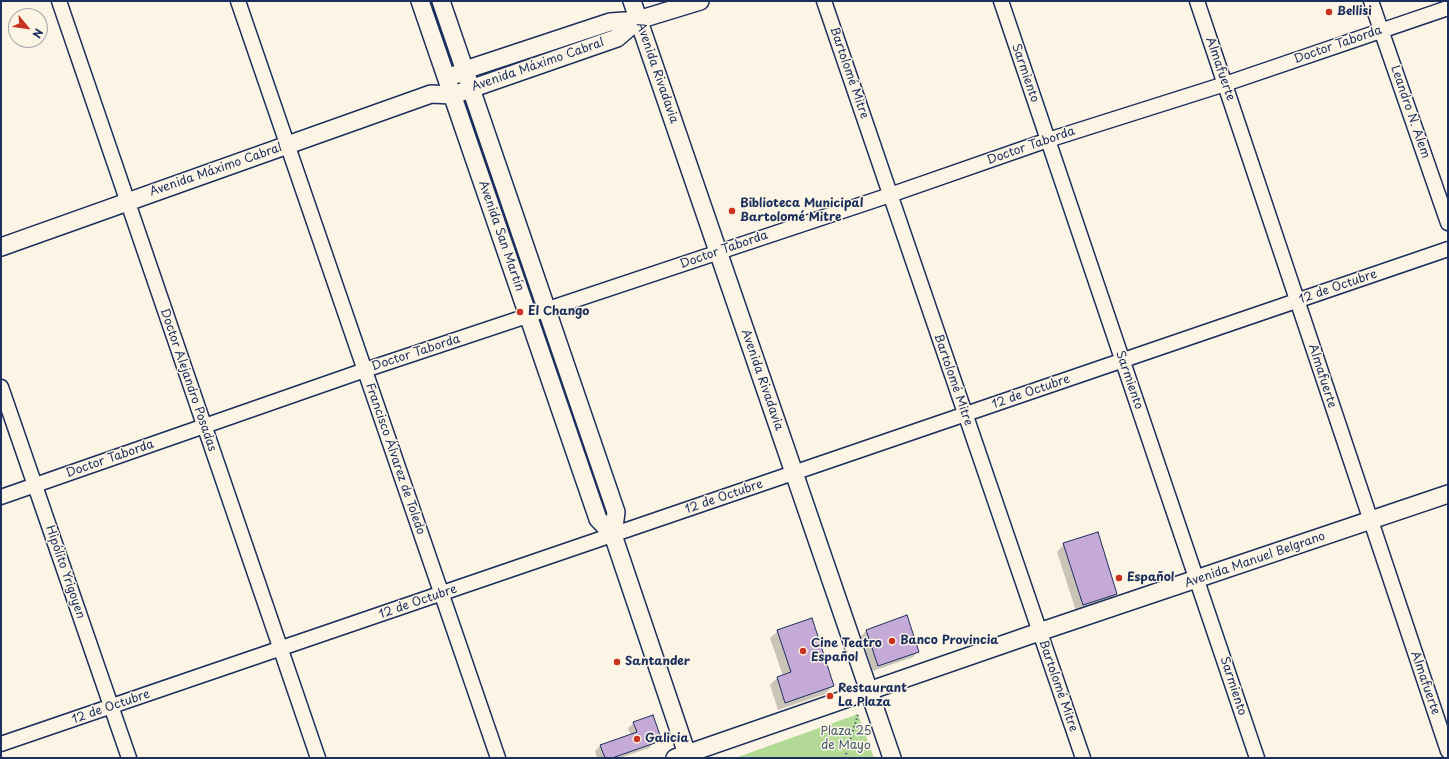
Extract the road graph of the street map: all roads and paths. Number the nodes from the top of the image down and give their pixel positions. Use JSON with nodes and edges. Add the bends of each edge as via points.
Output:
{"nodes":[{"id":1,"x":59,"y":1,"type":"edge"},
{"id":2,"x":238,"y":1,"type":"edge"},
{"id":3,"x":420,"y":1,"type":"edge"},
{"id":4,"x":441,"y":1,"type":"edge"},
{"id":5,"x":632,"y":1,"type":"edge"},
{"id":6,"x":700,"y":1,"type":"edge"},
{"id":7,"x":824,"y":1,"type":"edge"},
{"id":8,"x":1001,"y":1,"type":"edge"},
{"id":9,"x":1197,"y":1,"type":"edge"},
{"id":10,"x":1372,"y":1,"type":"edge"},
{"id":11,"x":1448,"y":8,"type":"edge"},
{"id":12,"x":638,"y":20,"type":"junction"},
{"id":13,"x":1381,"y":30,"type":"junction"},
{"id":14,"x":465,"y":70,"type":"junction"},
{"id":15,"x":447,"y":78,"type":"junction"},
{"id":16,"x":1225,"y":84,"type":"junction"},
{"id":17,"x":471,"y":88,"type":"junction"},
{"id":18,"x":431,"y":94,"type":"junction"},
{"id":19,"x":453,"y":95,"type":"junction"},
{"id":20,"x":1048,"y":140,"type":"junction"},
{"id":21,"x":288,"y":145,"type":"junction"},
{"id":22,"x":890,"y":195,"type":"junction"},
{"id":23,"x":127,"y":202,"type":"junction"},
{"id":24,"x":1448,"y":223,"type":"edge"},
{"id":25,"x":1,"y":247,"type":"edge"},
{"id":26,"x":1448,"y":249,"type":"edge"},
{"id":27,"x":718,"y":252,"type":"junction"},
{"id":28,"x":1297,"y":301,"type":"junction"},
{"id":29,"x":546,"y":310,"type":"junction"},
{"id":30,"x":528,"y":316,"type":"junction"},
{"id":31,"x":1122,"y":361,"type":"junction"},
{"id":32,"x":365,"y":370,"type":"junction"},
{"id":33,"x":1,"y":387,"type":"edge"},
{"id":34,"x":965,"y":414,"type":"junction"},
{"id":35,"x":205,"y":427,"type":"junction"},
{"id":36,"x":794,"y":473,"type":"junction"},
{"id":37,"x":35,"y":486,"type":"junction"},
{"id":38,"x":1448,"y":494,"type":"edge"},
{"id":39,"x":1,"y":497,"type":"edge"},
{"id":40,"x":1370,"y":520,"type":"junction"},
{"id":41,"x":613,"y":535,"type":"junction"},
{"id":42,"x":1197,"y":580,"type":"junction"},
{"id":43,"x":442,"y":594,"type":"junction"},
{"id":44,"x":1039,"y":632,"type":"junction"},
{"id":45,"x":281,"y":649,"type":"junction"},
{"id":46,"x":869,"y":692,"type":"junction"},
{"id":47,"x":111,"y":707,"type":"junction"},
{"id":48,"x":858,"y":714,"type":"dead end"},
{"id":49,"x":1,"y":744,"type":"edge"},
{"id":50,"x":1448,"y":751,"type":"edge"},
{"id":51,"x":683,"y":757,"type":"edge"},
{"id":52,"x":129,"y":758,"type":"edge"},
{"id":53,"x":318,"y":758,"type":"edge"},
{"id":54,"x":498,"y":758,"type":"edge"},
{"id":55,"x":845,"y":758,"type":"edge"},
{"id":56,"x":892,"y":758,"type":"edge"},
{"id":57,"x":1083,"y":758,"type":"edge"},
{"id":58,"x":1257,"y":758,"type":"edge"}],
"edges":[{"from":1,"to":23,"type":"street","name":"Doctor Alejandro Posadas"},
{"from":2,"to":21,"type":"street","name":"Francisco Álvarez de Toledo"},
{"from":3,"to":15,"type":"main road","name":"Avenida San Martín"},
{"from":4,"to":14,"type":"main road","name":"Avenida San Martín"},
{"from":5,"to":12,"type":"main road","name":"Avenida Rivadavia"},
{"from":6,"to":12,"type":"main road","name":"Avenida Máximo Cabral"},
{"from":7,"to":22,"type":"street","name":"Bartolomé Mitre"},
{"from":8,"to":20,"type":"street","name":"Sarmiento"},
{"from":9,"to":16,"type":"street","name":"Almafuerte"},
{"from":10,"to":13,"type":"street","name":"Leandro N. Alem"},
{"from":11,"to":13,"type":"street","name":"Doctor Taborda"},
{"from":12,"to":14,"type":"main road","name":"Avenida Máximo Cabral","via":[[610,22]]},
{"from":12,"to":17,"type":"main road","name":"Avenida Máximo Cabral","via":[[617,38]]},
{"from":12,"to":27,"type":"main road","name":"Avenida Rivadavia"},
{"from":13,"to":16,"type":"street","name":"Doctor Taborda"},
{"from":13,"to":24,"type":"street","name":"Leandro N. Alem"},
{"from":14,"to":15,"type":"main road","name":"Avenida Máximo Cabral"},
{"from":14,"to":17,"type":"main road","name":"Avenida San Martín"},
{"from":15,"to":18,"type":"main road","name":"Avenida Máximo Cabral"},
{"from":15,"to":19,"type":"main road","name":"Avenida San Martín"},
{"from":16,"to":20,"type":"street","name":"Doctor Taborda"},
{"from":16,"to":28,"type":"street","name":"Almafuerte"},
{"from":17,"to":19,"type":"main road","name":"Avenida Máximo Cabral"},
{"from":17,"to":29,"type":"main road","name":"Avenida San Martín"},
{"from":18,"to":19,"type":"main road","name":"Avenida Máximo Cabral"},
{"from":18,"to":21,"type":"main road","name":"Avenida Máximo Cabral"},
{"from":19,"to":30,"type":"main road","name":"Avenida San Martín"},
{"from":20,"to":22,"type":"street","name":"Doctor Taborda"},
{"from":20,"to":31,"type":"street","name":"Sarmiento"},
{"from":21,"to":23,"type":"main road","name":"Avenida Máximo Cabral"},
{"from":21,"to":32,"type":"street","name":"Francisco Álvarez de Toledo"},
{"from":22,"to":27,"type":"street","name":"Doctor Taborda"},
{"from":22,"to":34,"type":"street","name":"Bartolomé Mitre"},
{"from":23,"to":25,"type":"main road","name":"Avenida Máximo Cabral"},
{"from":23,"to":35,"type":"street","name":"Doctor Alejandro Posadas"},
{"from":26,"to":28,"type":"street","name":"12 de Octubre"},
{"from":27,"to":29,"type":"street","name":"Doctor Taborda"},
{"from":27,"to":36,"type":"main road","name":"Avenida Rivadavia"},
{"from":28,"to":31,"type":"street","name":"12 de Octubre"},
{"from":28,"to":40,"type":"street","name":"Almafuerte"},
{"from":29,"to":30,"type":"street","name":"Doctor Taborda"},
{"from":29,"to":41,"type":"main road","name":"Avenida San Martín","via":[[616,512]]},
{"from":30,"to":32,"type":"street","name":"Doctor Taborda"},
{"from":30,"to":41,"type":"main road","name":"Avenida San Martín","via":[[598,519]]},
{"from":31,"to":34,"type":"street","name":"12 de Octubre"},
{"from":31,"to":42,"type":"street","name":"Sarmiento"},
{"from":32,"to":35,"type":"street","name":"Doctor Taborda"},
{"from":32,"to":43,"type":"street","name":"Francisco Álvarez de Toledo"},
{"from":33,"to":37,"type":"street","name":"Hipólito Yrigoyen"},
{"from":34,"to":36,"type":"street","name":"12 de Octubre"},
{"from":34,"to":44,"type":"street","name":"Bartolomé Mitre"},
{"from":35,"to":37,"type":"street","name":"Doctor Taborda"},
{"from":35,"to":45,"type":"street","name":"Doctor Alejandro Posadas"},
{"from":36,"to":41,"type":"street","name":"12 de Octubre"},
{"from":36,"to":46,"type":"main road","name":"Avenida Rivadavia"},
{"from":37,"to":39,"type":"street","name":"Doctor Taborda"},
{"from":37,"to":47,"type":"street","name":"Hipólito Yrigoyen"},
{"from":38,"to":40,"type":"main road","name":"Avenida Manuel Belgrano"},
{"from":40,"to":42,"type":"main road","name":"Avenida Manuel Belgrano"},
{"from":40,"to":50,"type":"street","name":"Almafuerte"},
{"from":41,"to":43,"type":"street","name":"12 de Octubre"},
{"from":41,"to":51,"type":"main road","name":"Avenida San Martín"},
{"from":42,"to":44,"type":"main road","name":"Avenida Manuel Belgrano"},
{"from":42,"to":58,"type":"street","name":"Sarmiento"},
{"from":43,"to":45,"type":"street","name":"12 de Octubre"},
{"from":43,"to":54,"type":"street","name":"Francisco Álvarez de Toledo"},
{"from":44,"to":46,"type":"main road","name":"Avenida Manuel Belgrano"},
{"from":44,"to":57,"type":"street","name":"Bartolomé Mitre"},
{"from":45,"to":47,"type":"street","name":"12 de Octubre"},
{"from":45,"to":53,"type":"street","name":"Doctor Alejandro Posadas"},
{"from":46,"to":51,"type":"main road","name":"Avenida Manuel Belgrano"},
{"from":46,"to":56,"type":"main road","name":"Avenida Rivadavia"},
{"from":47,"to":49,"type":"street","name":"12 de Octubre"},
{"from":47,"to":52,"type":"street","name":"Hipólito Yrigoyen"},
{"from":48,"to":55,"type":"path"}]}
